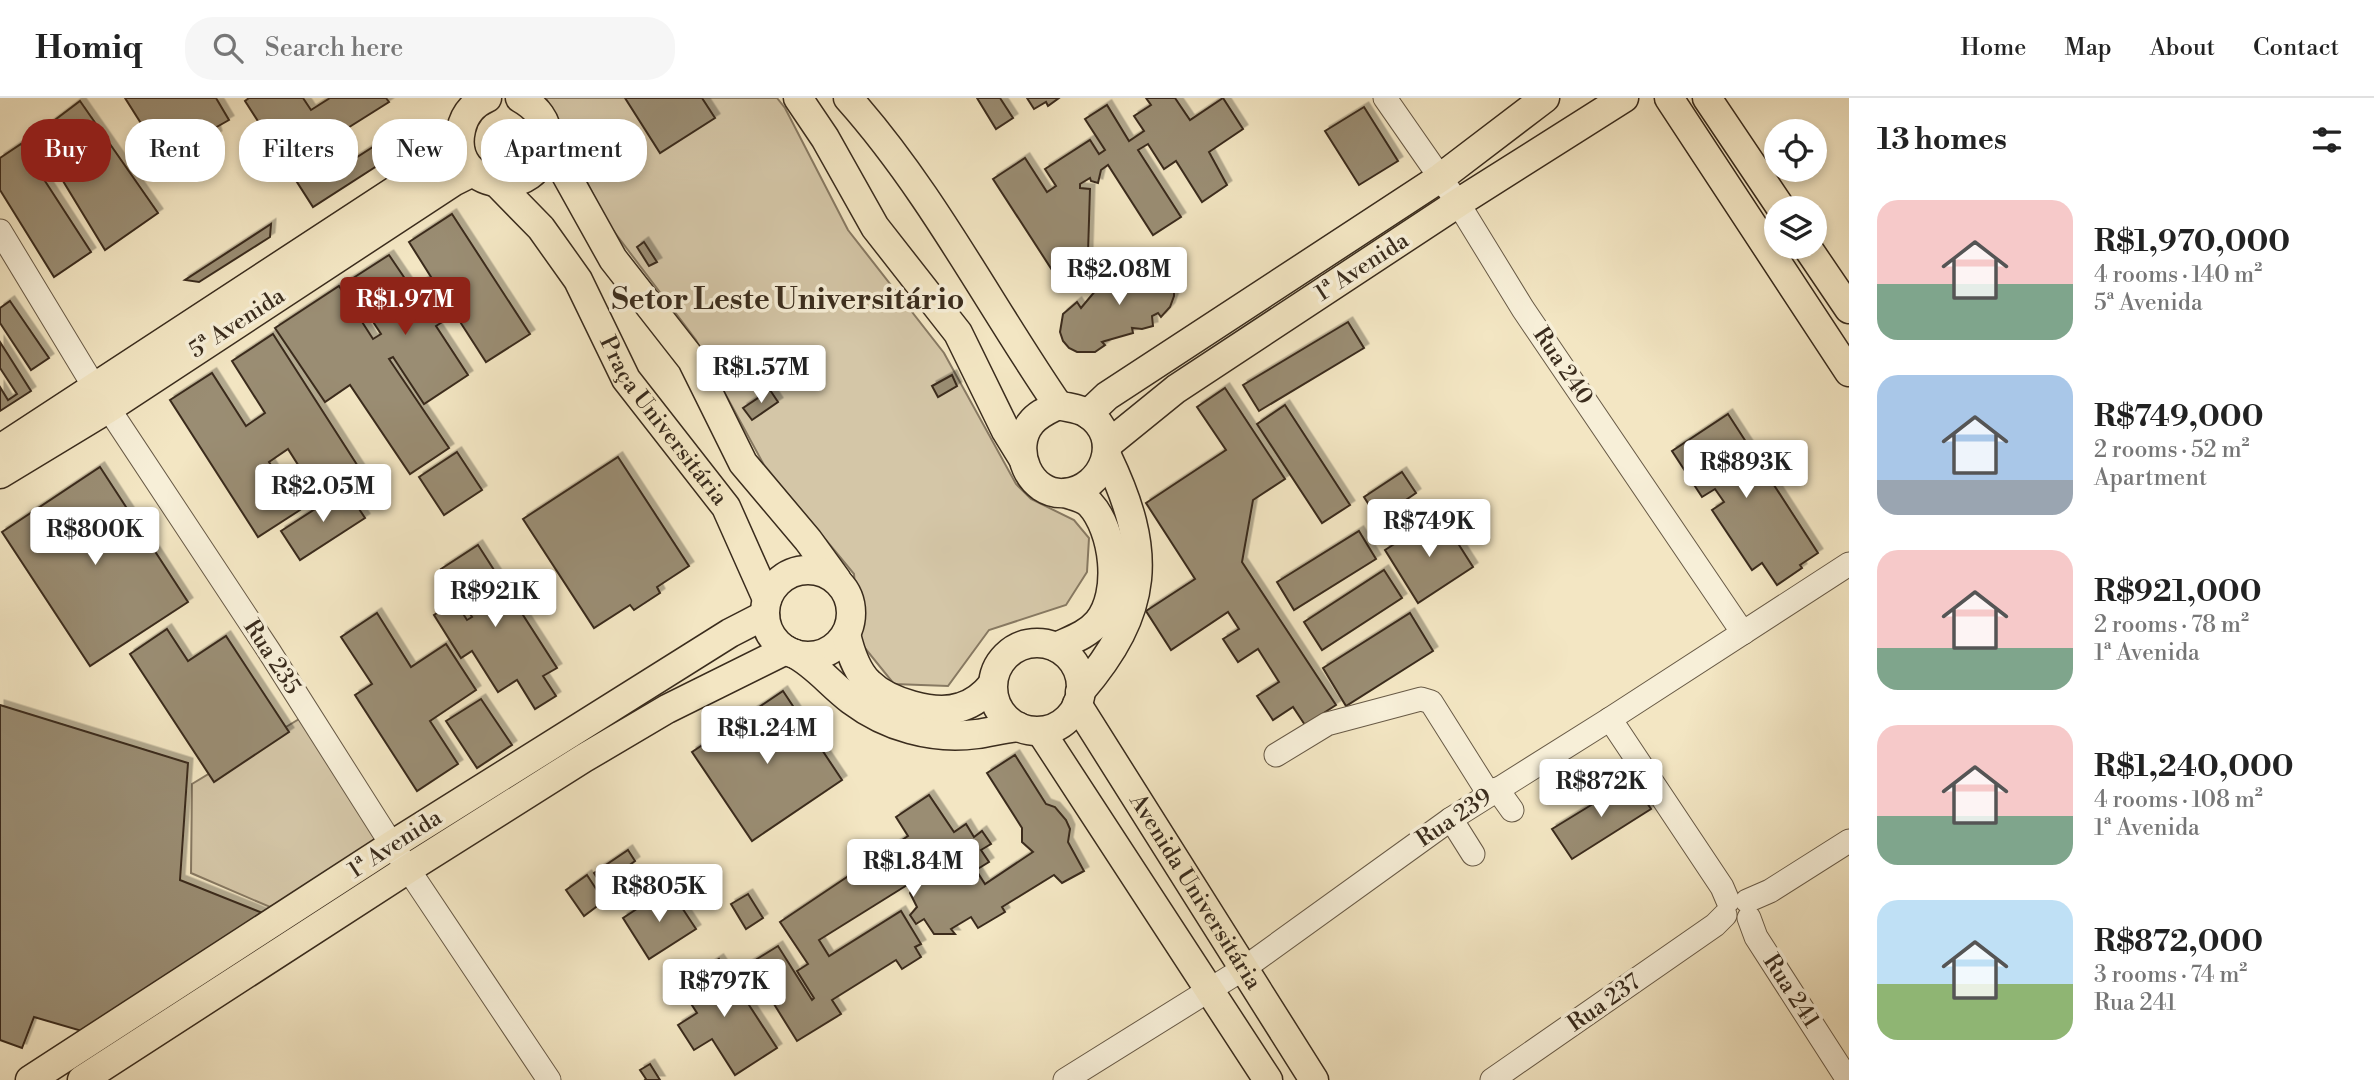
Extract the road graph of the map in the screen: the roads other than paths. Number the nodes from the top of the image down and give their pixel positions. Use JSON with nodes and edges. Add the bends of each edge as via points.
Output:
{"nodes":[{"id":1,"x":449,"y":98,"type":"edge"},
{"id":2,"x":487,"y":98,"type":"edge"},
{"id":3,"x":520,"y":98,"type":"edge"},
{"id":4,"x":798,"y":98,"type":"edge"},
{"id":5,"x":848,"y":98,"type":"edge"},
{"id":6,"x":1385,"y":98,"type":"edge"},
{"id":7,"x":1545,"y":98,"type":"edge"},
{"id":8,"x":1624,"y":98,"type":"edge"},
{"id":9,"x":1669,"y":98,"type":"edge"},
{"id":10,"x":1707,"y":98,"type":"edge"},
{"id":11,"x":541,"y":119,"type":"edge"},
{"id":12,"x":473,"y":160,"type":"junction"},
{"id":13,"x":481,"y":165,"type":"edge"},
{"id":14,"x":1440,"y":178,"type":"junction"},
{"id":15,"x":570,"y":182,"type":"edge"},
{"id":16,"x":1773,"y":196,"type":"edge"},
{"id":17,"x":1458,"y":204,"type":"junction"},
{"id":18,"x":0,"y":231,"type":"edge"},
{"id":19,"x":1815,"y":259,"type":"edge"},
{"id":20,"x":1849,"y":309,"type":"edge"},
{"id":21,"x":1174,"y":354,"type":"junction"},
{"id":22,"x":1849,"y":372,"type":"edge"},
{"id":23,"x":1191,"y":379,"type":"junction"},
{"id":24,"x":102,"y":398,"type":"junction"},
{"id":25,"x":1058,"y":405,"type":"junction"},
{"id":26,"x":1088,"y":414,"type":"junction"},
{"id":27,"x":0,"y":449,"type":"edge"},
{"id":28,"x":1107,"y":451,"type":"junction"},
{"id":29,"x":1022,"y":457,"type":"junction"},
{"id":30,"x":0,"y":474,"type":"edge"},
{"id":31,"x":1065,"y":493,"type":"junction"},
{"id":32,"x":1849,"y":564,"type":"edge"},
{"id":33,"x":837,"y":580,"type":"junction"},
{"id":34,"x":766,"y":607,"type":"junction"},
{"id":35,"x":1743,"y":633,"type":"junction"},
{"id":36,"x":846,"y":634,"type":"junction"},
{"id":37,"x":1056,"y":647,"type":"junction"},
{"id":38,"x":786,"y":650,"type":"junction"},
{"id":39,"x":992,"y":685,"type":"junction"},
{"id":40,"x":1079,"y":698,"type":"junction"},
{"id":41,"x":1610,"y":719,"type":"junction"},
{"id":42,"x":1030,"y":729,"type":"junction"},
{"id":43,"x":1276,"y":755,"type":"dead end"},
{"id":44,"x":1493,"y":792,"type":"junction"},
{"id":45,"x":1512,"y":810,"type":"dead end"},
{"id":46,"x":1451,"y":819,"type":"junction"},
{"id":47,"x":1849,"y":841,"type":"edge"},
{"id":48,"x":392,"y":845,"type":"junction"},
{"id":49,"x":1473,"y":854,"type":"dead end"},
{"id":50,"x":408,"y":869,"type":"junction"},
{"id":51,"x":1736,"y":913,"type":"junction"},
{"id":52,"x":1243,"y":969,"type":"junction"},
{"id":53,"x":1209,"y":989,"type":"junction"},
{"id":54,"x":46,"y":1076,"type":"edge"},
{"id":55,"x":82,"y":1080,"type":"edge"},
{"id":56,"x":549,"y":1080,"type":"edge"},
{"id":57,"x":1065,"y":1080,"type":"edge"},
{"id":58,"x":1268,"y":1080,"type":"edge"},
{"id":59,"x":1314,"y":1080,"type":"edge"},
{"id":60,"x":1492,"y":1080,"type":"edge"},
{"id":61,"x":1848,"y":1080,"type":"edge"}],
"edges":[{"from":1,"to":12,"type":"main road","name":"Praça Universitária"},
{"from":2,"to":12,"type":"main road","via":[[462,122]]},
{"from":3,"to":11,"type":"main road","name":"Praça Universitária"},
{"from":4,"to":29,"type":"main road","via":[[875,227],[958,333]]},
{"from":5,"to":25,"type":"main road","via":[[938,216]]},
{"from":6,"to":14,"type":"street","name":"Rua 240"},
{"from":7,"to":14,"type":"main road","name":"1ª Avenida"},
{"from":8,"to":17,"type":"main road","name":"1ª Avenida"},
{"from":9,"to":22,"type":"main road"},
{"from":10,"to":16,"type":"main road"},
{"from":12,"to":13,"type":"main road","name":"5ª Avenida"},
{"from":12,"to":24,"type":"main road","name":"5ª Avenida","via":[[441,189]]},
{"from":12,"to":34,"type":"main road","name":"Praça Universitária","via":[[541,228],[578,280],[626,379],[726,507]]},
{"from":14,"to":17,"type":"street","name":"Rua 240"},
{"from":14,"to":21,"type":"main road","name":"1ª Avenida"},
{"from":15,"to":33,"type":"main road","name":"Praça Universitária","via":[[613,259],[692,360],[743,463]]},
{"from":17,"to":23,"type":"main road","name":"1ª Avenida"},
{"from":17,"to":35,"type":"street","name":"Rua 240","via":[[1523,309]]},
{"from":18,"to":24,"type":"street","name":"Rua 235"},
{"from":19,"to":20,"type":"main road"},
{"from":21,"to":23,"type":"main road"},
{"from":21,"to":26,"type":"main road","name":"1ª Avenida","via":[[1107,396]]},
{"from":23,"to":28,"type":"main road","name":"1ª Avenida"},
{"from":24,"to":27,"type":"main road","name":"5ª Avenida"},
{"from":24,"to":30,"type":"main road","name":"5ª Avenida"},
{"from":24,"to":48,"type":"street","name":"Rua 235"},
{"from":25,"to":26,"type":"main road"},
{"from":25,"to":29,"type":"main road","via":[[1030,423]]},
{"from":26,"to":28,"type":"main road","via":[[1104,434]]},
{"from":28,"to":31,"type":"main road","via":[[1097,477],[1085,487]]},
{"from":28,"to":40,"type":"main road","via":[[1134,528],[1139,567],[1129,619]]},
{"from":29,"to":31,"type":"main road","via":[[1039,484]]},
{"from":31,"to":37,"type":"main road","via":[[1087,501],[1100,517],[1110,540],[1112,577],[1109,602],[1099,620],[1084,634]]},
{"from":32,"to":35,"type":"street","name":"Rua 239"},
{"from":33,"to":34,"type":"main road","via":[[818,571],[797,570],[779,582]]},
{"from":33,"to":36,"type":"main road","via":[[851,606]]},
{"from":34,"to":38,"type":"main road","via":[[768,628]]},
{"from":34,"to":48,"type":"main road","name":"1ª Avenida"},
{"from":35,"to":41,"type":"street","name":"Rua 239"},
{"from":36,"to":38,"type":"main road","via":[[838,645],[813,656]]},
{"from":36,"to":39,"type":"main road","via":[[850,652],[867,682],[914,708],[956,709],[982,696]]},
{"from":37,"to":39,"type":"main road","via":[[1028,643],[1014,649],[1003,658]]},
{"from":37,"to":40,"type":"main road","via":[[1075,666]]},
{"from":38,"to":42,"type":"main road","via":[[807,660],[866,711],[898,727],[960,735]]},
{"from":38,"to":50,"type":"main road","name":"1ª Avenida","via":[[667,709]]},
{"from":39,"to":42,"type":"main road","via":[[999,710],[1008,720]]},
{"from":40,"to":42,"type":"main road","via":[[1063,722]]},
{"from":40,"to":52,"type":"main road","name":"Avenida Universitária"},
{"from":41,"to":44,"type":"street","name":"Rua 239"},
{"from":41,"to":51,"type":"street","name":"Rua 241"},
{"from":42,"to":53,"type":"main road","name":"Avenida Universitária"},
{"from":43,"to":44,"type":"street","via":[[1327,724],[1421,699],[1431,702]]},
{"from":44,"to":45,"type":"street"},
{"from":44,"to":46,"type":"street","name":"Rua 239"},
{"from":46,"to":49,"type":"street"},
{"from":46,"to":52,"type":"street","name":"Rua 239"},
{"from":47,"to":51,"type":"street","name":"Rua 237"},
{"from":48,"to":50,"type":"street","name":"Rua 235"},
{"from":48,"to":54,"type":"main road","name":"1ª Avenida"},
{"from":50,"to":55,"type":"main road","name":"1ª Avenida"},
{"from":50,"to":56,"type":"street","name":"Rua 235"},
{"from":51,"to":60,"type":"street","name":"Rua 237"},
{"from":51,"to":61,"type":"street","name":"Rua 241"},
{"from":52,"to":53,"type":"street","name":"Rua 239"},
{"from":52,"to":59,"type":"main road","name":"Avenida Universitária"},
{"from":53,"to":57,"type":"street","name":"Rua 239"},
{"from":53,"to":58,"type":"main road","name":"Avenida Universitária"}]}
